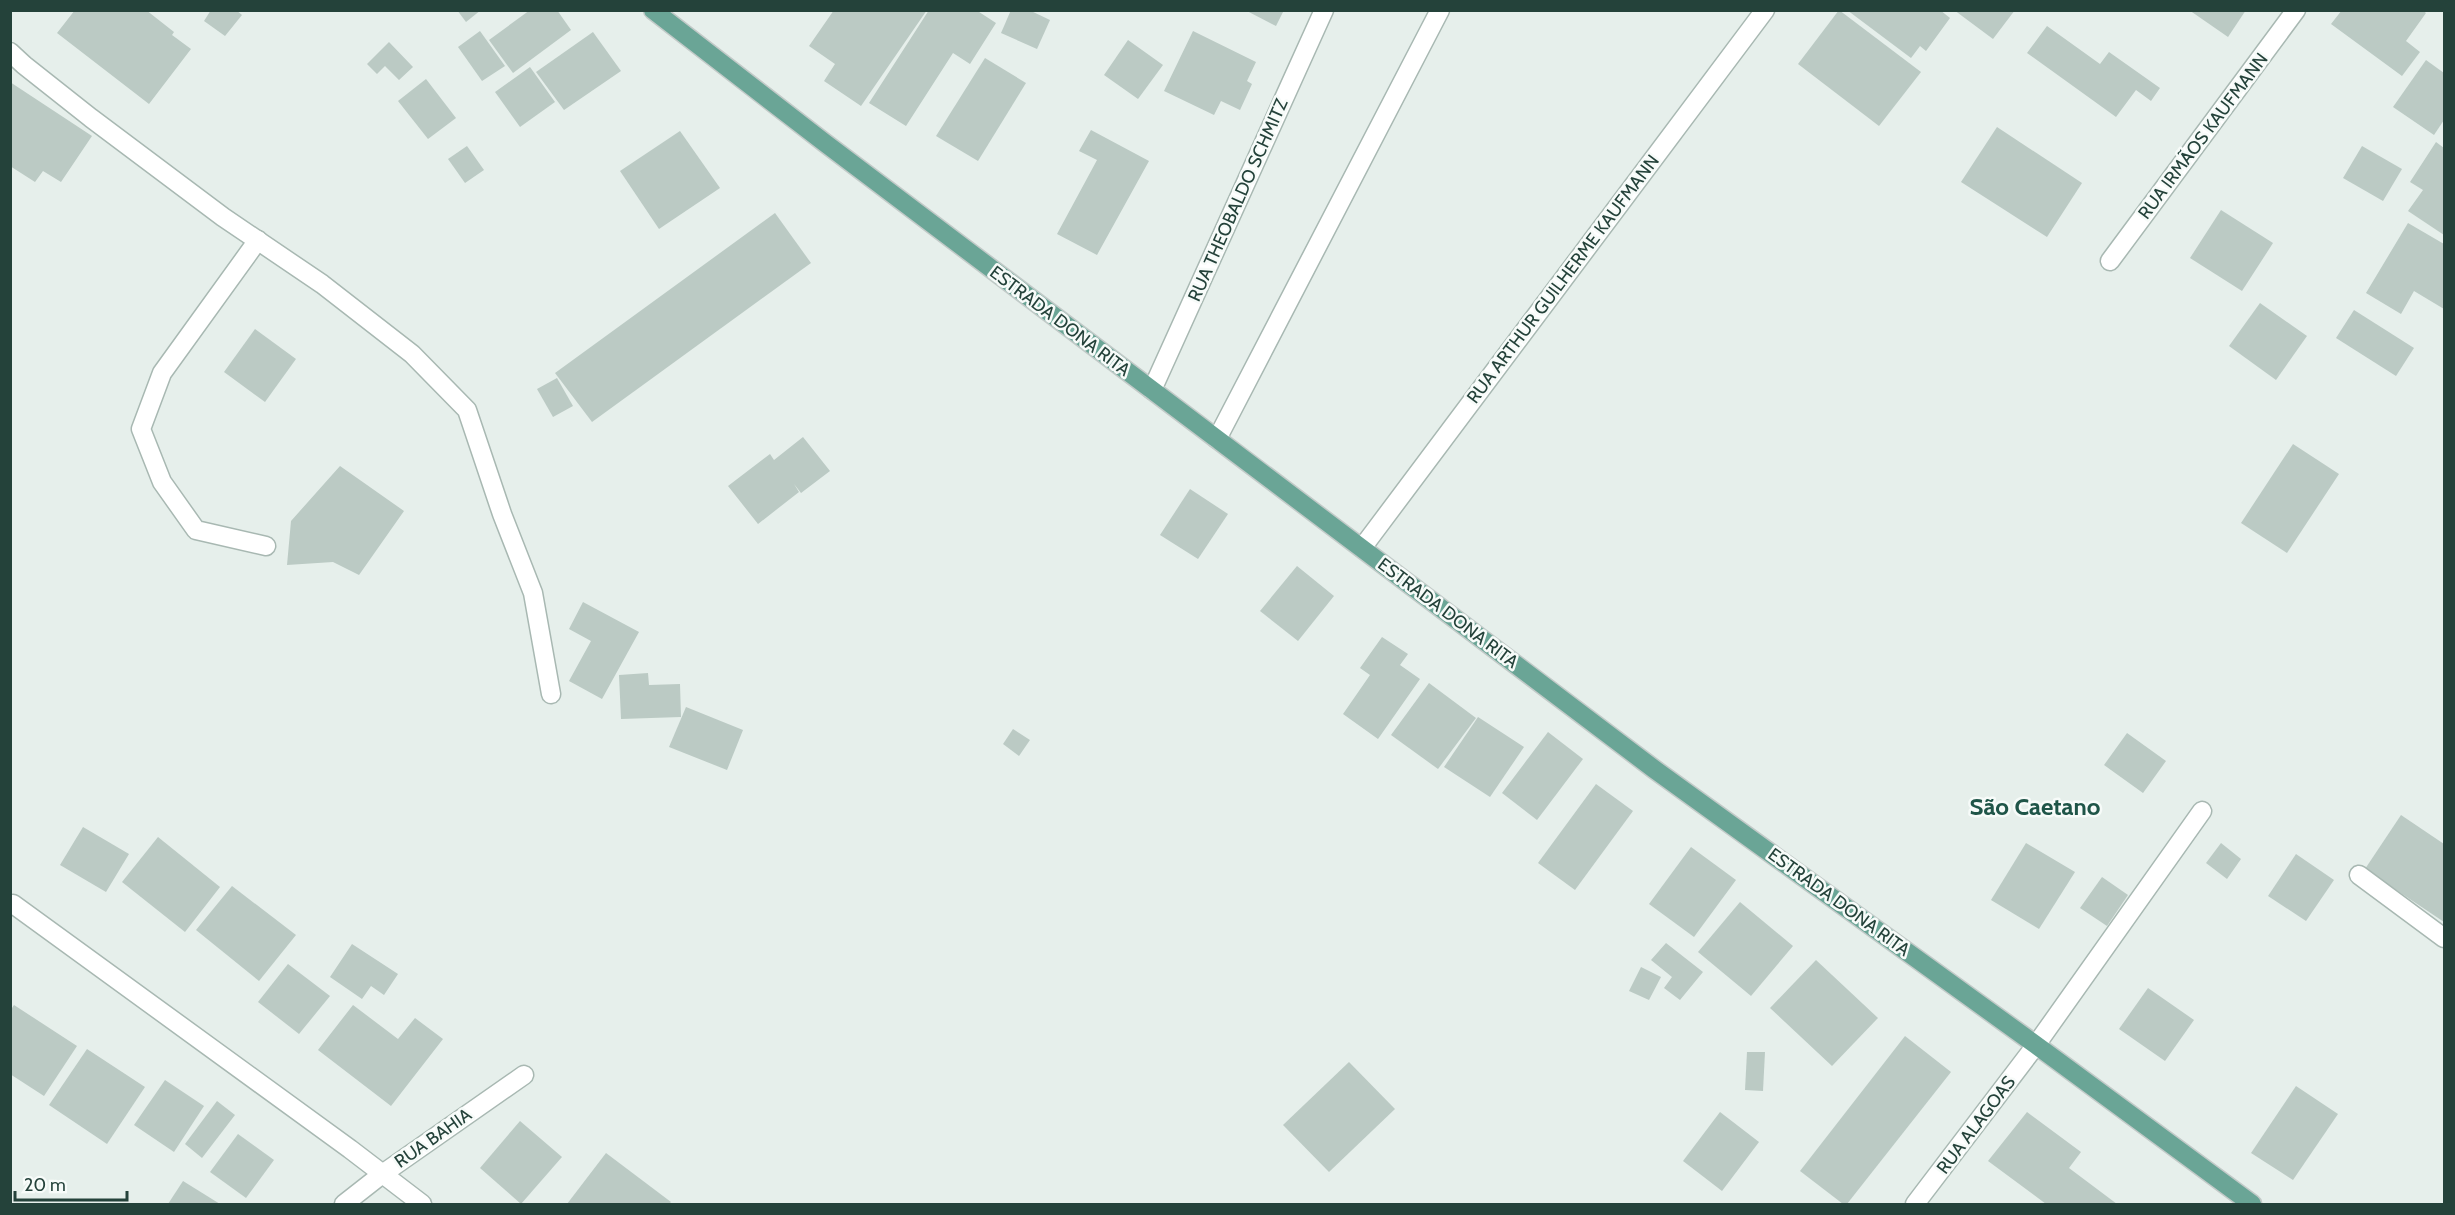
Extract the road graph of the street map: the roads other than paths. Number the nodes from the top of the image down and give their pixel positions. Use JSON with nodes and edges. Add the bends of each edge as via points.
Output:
{"nodes":[{"id":1,"x":653,"y":10,"type":"edge"},
{"id":2,"x":1324,"y":10,"type":"edge"},
{"id":3,"x":1440,"y":10,"type":"edge"},
{"id":4,"x":1765,"y":10,"type":"edge"},
{"id":5,"x":2296,"y":10,"type":"edge"},
{"id":6,"x":10,"y":52,"type":"edge"},
{"id":7,"x":258,"y":240,"type":"junction"},
{"id":8,"x":2110,"y":261,"type":"dead end"},
{"id":9,"x":1152,"y":390,"type":"junction"},
{"id":10,"x":1217,"y":439,"type":"junction"},
{"id":11,"x":266,"y":546,"type":"dead end"},
{"id":12,"x":1362,"y":548,"type":"junction"},
{"id":13,"x":551,"y":694,"type":"dead end"},
{"id":14,"x":2202,"y":811,"type":"dead end"},
{"id":15,"x":2359,"y":875,"type":"dead end"},
{"id":16,"x":13,"y":904,"type":"dead end"},
{"id":17,"x":2445,"y":938,"type":"edge"},
{"id":18,"x":2036,"y":1045,"type":"junction"},
{"id":19,"x":524,"y":1075,"type":"dead end"},
{"id":20,"x":381,"y":1175,"type":"junction"},
{"id":21,"x":344,"y":1204,"type":"edge"},
{"id":22,"x":422,"y":1204,"type":"edge"},
{"id":23,"x":1916,"y":1204,"type":"edge"},
{"id":24,"x":2252,"y":1204,"type":"edge"}],
"edges":[{"from":1,"to":9,"type":"main road","name":"ESTRADA DONA RITA"},
{"from":2,"to":9,"type":"street","name":"RUA THEOBALDO SCHMITZ"},
{"from":3,"to":10,"type":"street"},
{"from":4,"to":12,"type":"street","name":"RUA ARTHUR GUILHERME KAUFMANN"},
{"from":5,"to":8,"type":"street","name":"RUA IRMÃOS KAUFMANN"},
{"from":6,"to":7,"type":"street","via":[[91,118]]},
{"from":7,"to":11,"type":"street","via":[[162,373],[141,429],[162,482],[196,530]]},
{"from":7,"to":13,"type":"street","via":[[412,354],[467,410],[533,593]]},
{"from":9,"to":10,"type":"main road","name":"ESTRADA DONA RITA"},
{"from":10,"to":12,"type":"main road","name":"ESTRADA DONA RITA"},
{"from":12,"to":18,"type":"main road","name":"ESTRADA DONA RITA","via":[[1654,768]]},
{"from":14,"to":18,"type":"street","name":"RUA ALAGOAS"},
{"from":15,"to":17,"type":"street"},
{"from":16,"to":20,"type":"street"},
{"from":18,"to":23,"type":"street","name":"RUA ALAGOAS"},
{"from":18,"to":24,"type":"main road","name":"ESTRADA DONA RITA"},
{"from":19,"to":20,"type":"street","name":"RUA BAHIA"},
{"from":20,"to":21,"type":"street","name":"RUA BAHIA"},
{"from":20,"to":22,"type":"street"}]}
